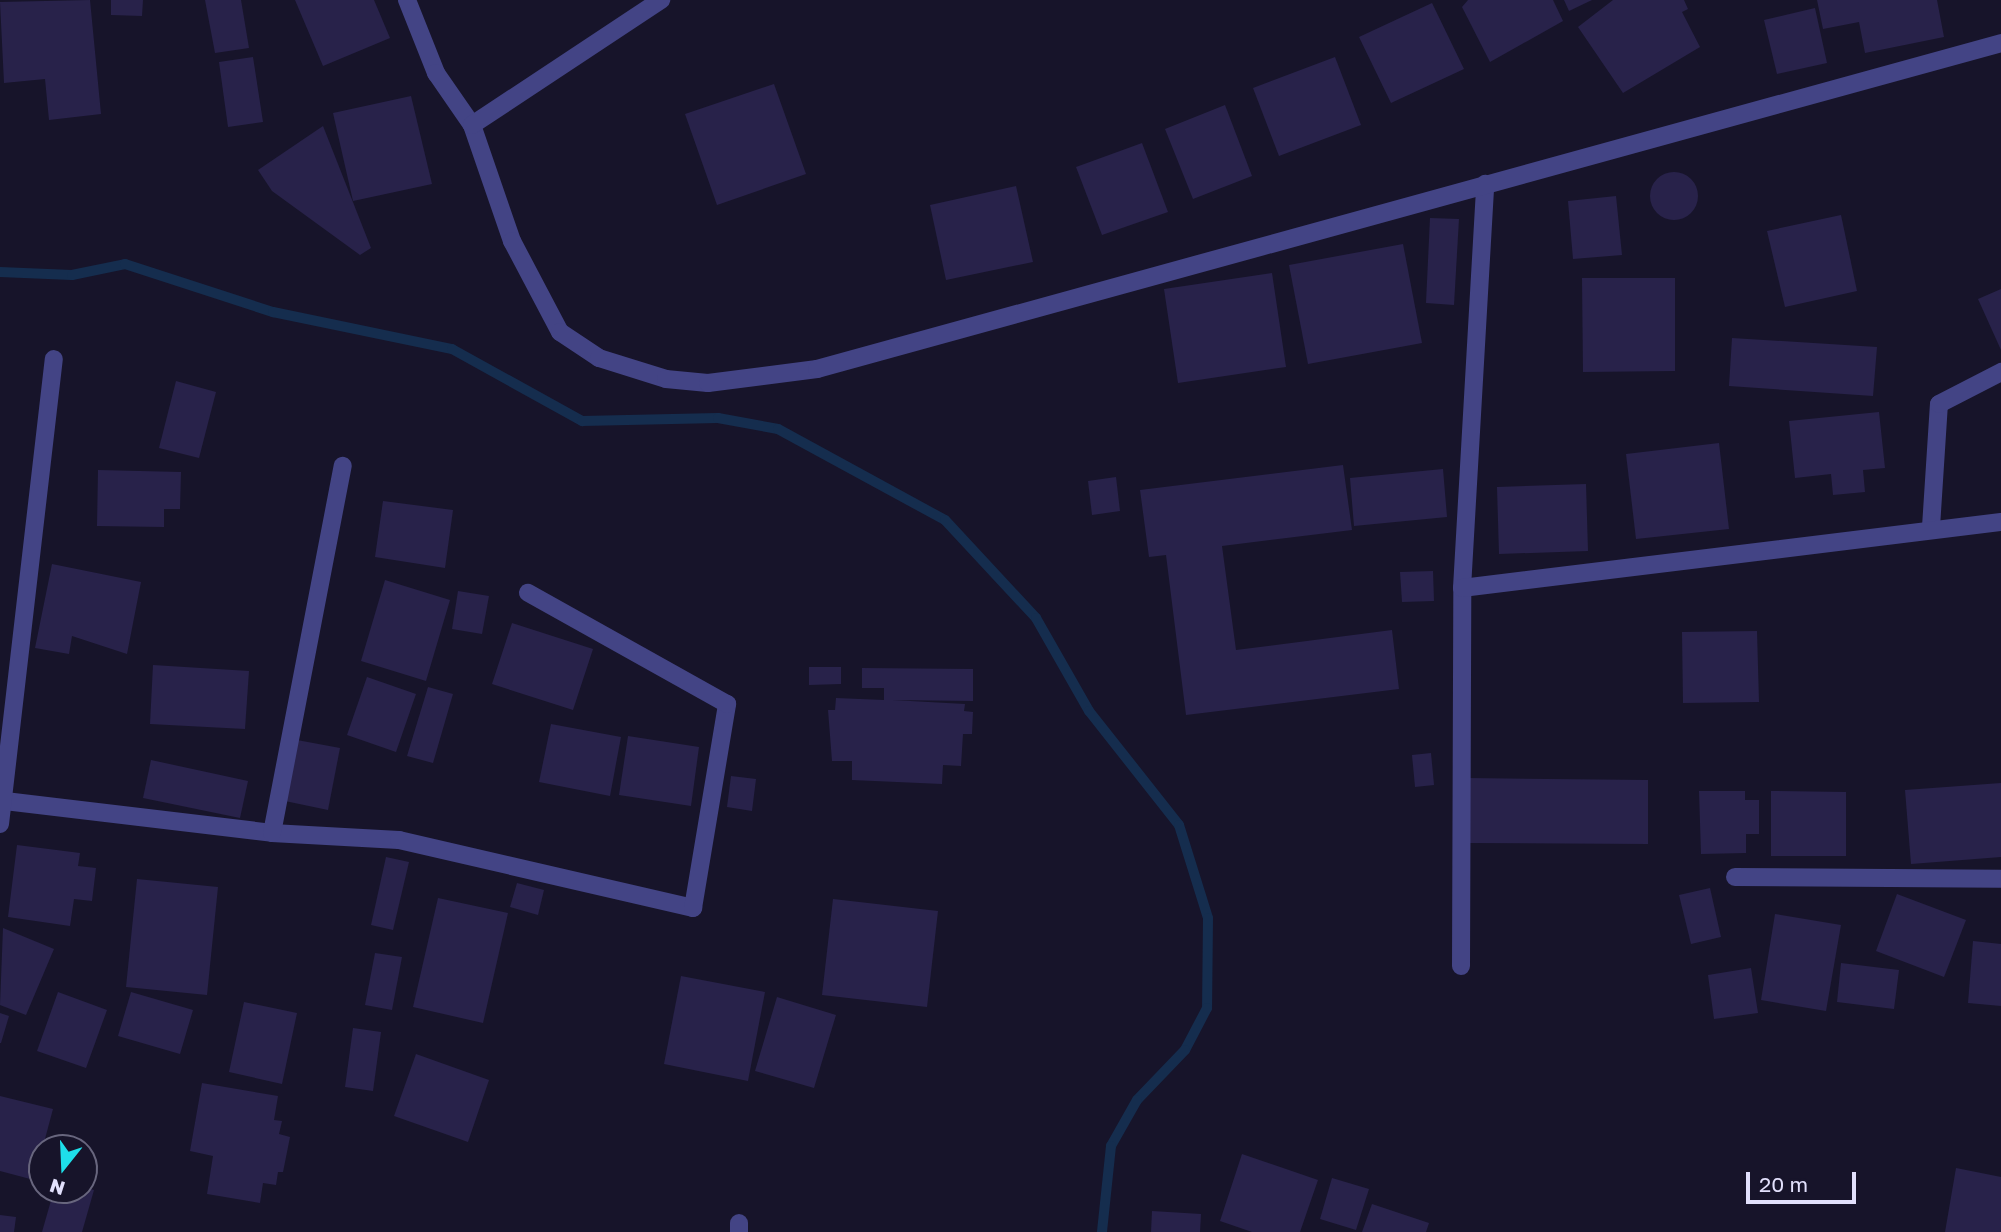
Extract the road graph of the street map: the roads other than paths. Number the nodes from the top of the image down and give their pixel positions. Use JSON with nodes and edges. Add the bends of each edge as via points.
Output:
{"nodes":[{"id":1,"x":407,"y":0,"type":"edge"},
{"id":2,"x":661,"y":0,"type":"edge"},
{"id":3,"x":2001,"y":43,"type":"edge"},
{"id":4,"x":472,"y":125,"type":"junction"},
{"id":5,"x":1485,"y":184,"type":"junction"},
{"id":6,"x":54,"y":359,"type":"dead end"},
{"id":7,"x":2001,"y":372,"type":"edge"},
{"id":8,"x":343,"y":466,"type":"dead end"},
{"id":9,"x":2001,"y":522,"type":"edge"},
{"id":10,"x":1931,"y":527,"type":"junction"},
{"id":11,"x":1462,"y":588,"type":"junction"},
{"id":12,"x":528,"y":593,"type":"dead end"},
{"id":13,"x":5,"y":801,"type":"junction"},
{"id":14,"x":0,"y":824,"type":"edge"},
{"id":15,"x":272,"y":833,"type":"junction"},
{"id":16,"x":1735,"y":877,"type":"dead end"},
{"id":17,"x":2001,"y":879,"type":"edge"},
{"id":18,"x":1461,"y":965,"type":"dead end"}],
"edges":[{"from":1,"to":4,"type":"street","via":[[436,73]]},
{"from":2,"to":4,"type":"street"},
{"from":3,"to":5,"type":"street"},
{"from":4,"to":5,"type":"street","via":[[512,241],[560,332],[599,358],[666,379],[708,383],[817,369]]},
{"from":5,"to":11,"type":"street"},
{"from":6,"to":13,"type":"street"},
{"from":7,"to":10,"type":"street","via":[[1939,404]]},
{"from":8,"to":15,"type":"street"},
{"from":9,"to":10,"type":"street"},
{"from":10,"to":11,"type":"street"},
{"from":11,"to":18,"type":"street"},
{"from":12,"to":15,"type":"street","via":[[727,704],[693,908],[399,841]]},
{"from":13,"to":14,"type":"street"},
{"from":13,"to":15,"type":"street"},
{"from":16,"to":17,"type":"street"}]}
